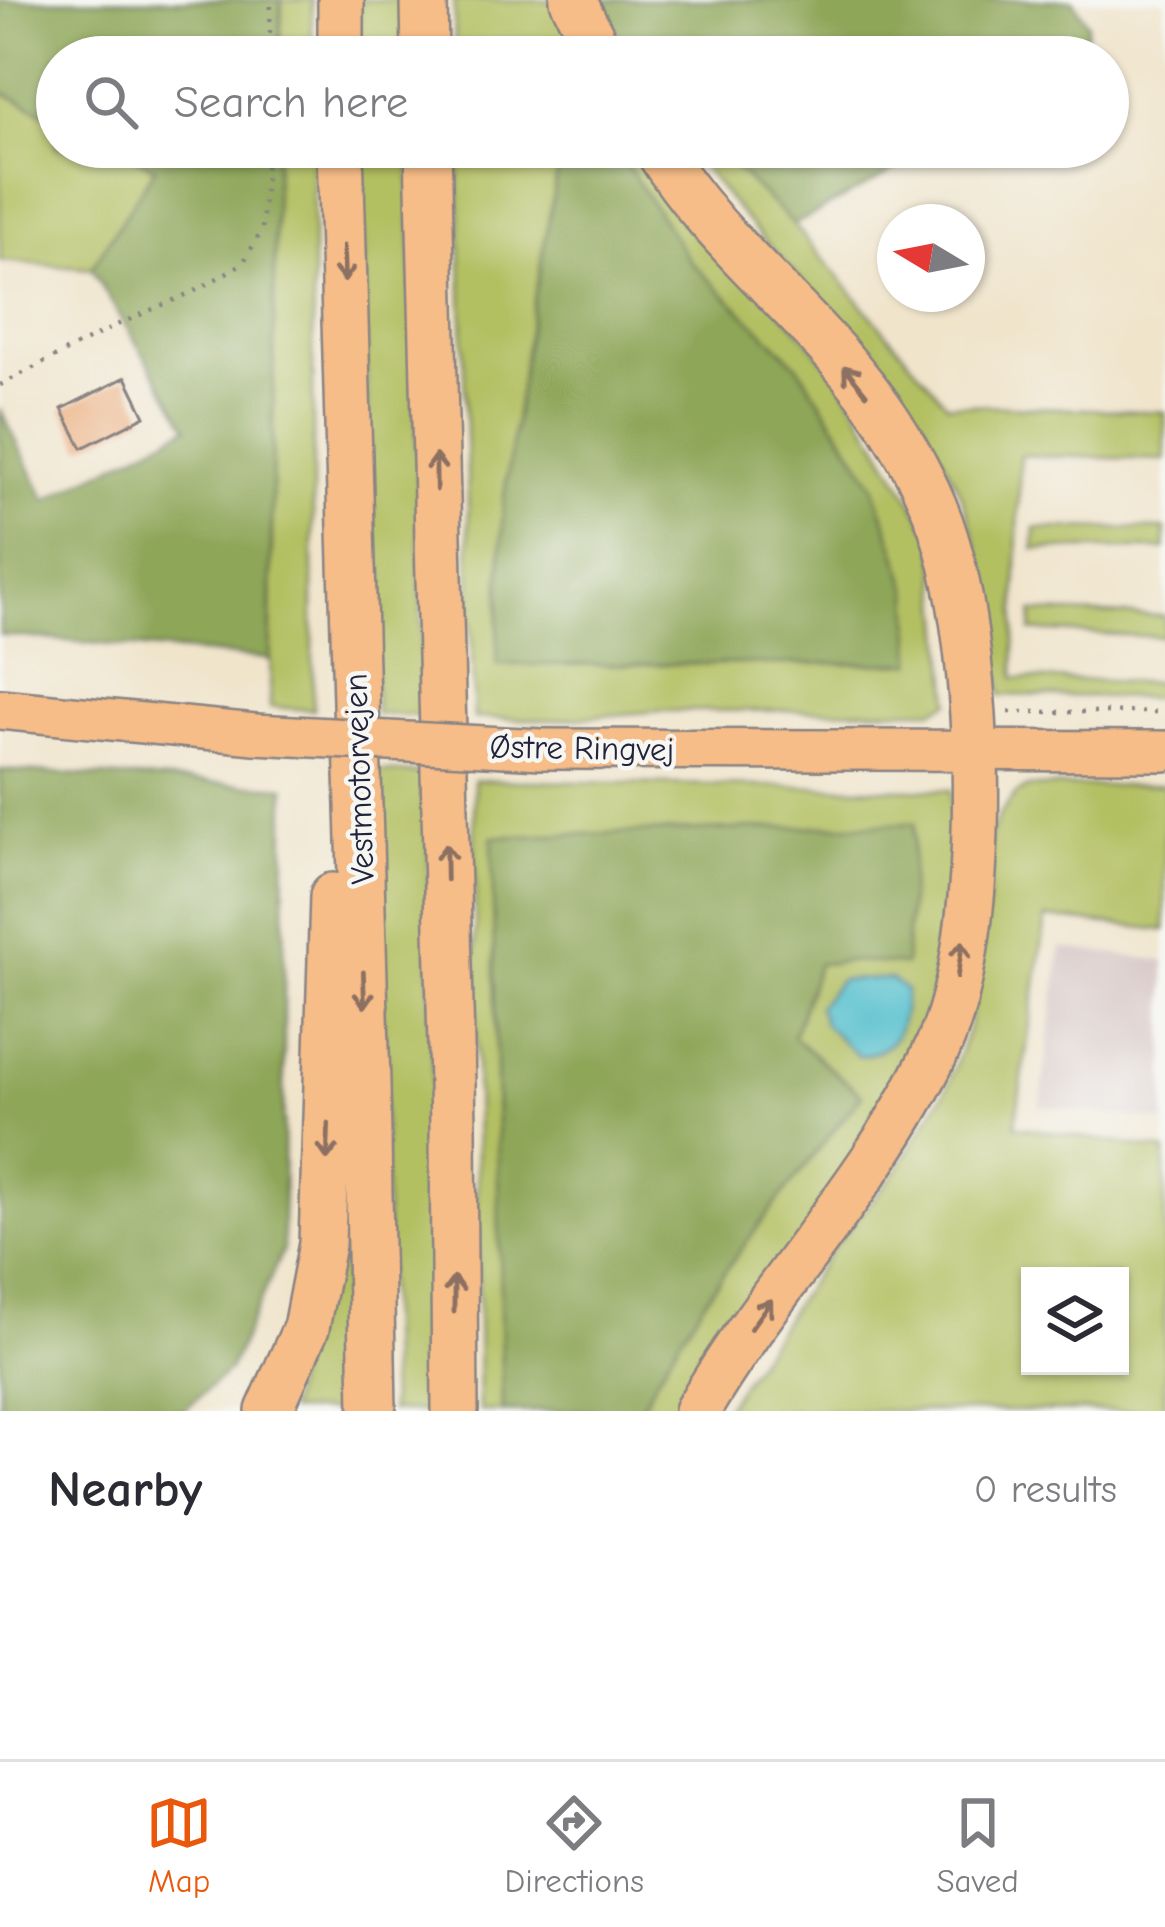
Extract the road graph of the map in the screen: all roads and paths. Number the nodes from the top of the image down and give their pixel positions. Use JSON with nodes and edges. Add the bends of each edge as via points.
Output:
{"nodes":[{"id":1,"x":271,"y":0,"type":"edge"},
{"id":2,"x":341,"y":0,"type":"edge"},
{"id":3,"x":424,"y":0,"type":"edge"},
{"id":4,"x":573,"y":0,"type":"edge"},
{"id":5,"x":270,"y":36,"type":"edge"},
{"id":6,"x":340,"y":36,"type":"edge"},
{"id":7,"x":425,"y":36,"type":"edge"},
{"id":8,"x":591,"y":36,"type":"edge"},
{"id":9,"x":266,"y":168,"type":"edge"},
{"id":10,"x":341,"y":168,"type":"edge"},
{"id":11,"x":429,"y":168,"type":"edge"},
{"id":12,"x":672,"y":168,"type":"edge"},
{"id":13,"x":0,"y":385,"type":"edge"},
{"id":14,"x":348,"y":396,"type":"junction"},
{"id":15,"x":0,"y":709,"type":"edge"},
{"id":16,"x":975,"y":749,"type":"junction"},
{"id":17,"x":1165,"y":751,"type":"edge"},
{"id":18,"x":269,"y":1411,"type":"edge"},
{"id":19,"x":373,"y":1411,"type":"edge"},
{"id":20,"x":455,"y":1411,"type":"edge"},
{"id":21,"x":697,"y":1411,"type":"edge"}],
"edges":[{"from":1,"to":5,"type":"path"},
{"from":2,"to":6,"type":"highway"},
{"from":3,"to":7,"type":"highway"},
{"from":4,"to":8,"type":"highway"},
{"from":9,"to":13,"type":"path","via":[[262,230],[243,263]]},
{"from":10,"to":14,"type":"highway","name":"Vestmotorvejen","one_way":true},
{"from":20,"to":11,"type":"highway","one_way":true},
{"from":16,"to":12,"type":"highway","one_way":true,"via":[[960,598],[920,477],[848,371]]},
{"from":14,"to":18,"type":"highway","one_way":true,"via":[[325,1216],[307,1328]]},
{"from":14,"to":19,"type":"highway","name":"Vestmotorvejen","one_way":true},
{"from":15,"to":16,"type":"main road","name":"Østre Ringvej","bridge":true,"via":[[255,734],[542,749]]},
{"from":16,"to":17,"type":"main road","name":"Østre Ringvej"},
{"from":21,"to":16,"type":"highway","one_way":true,"via":[[889,1140],[943,1035],[966,925]]}]}
